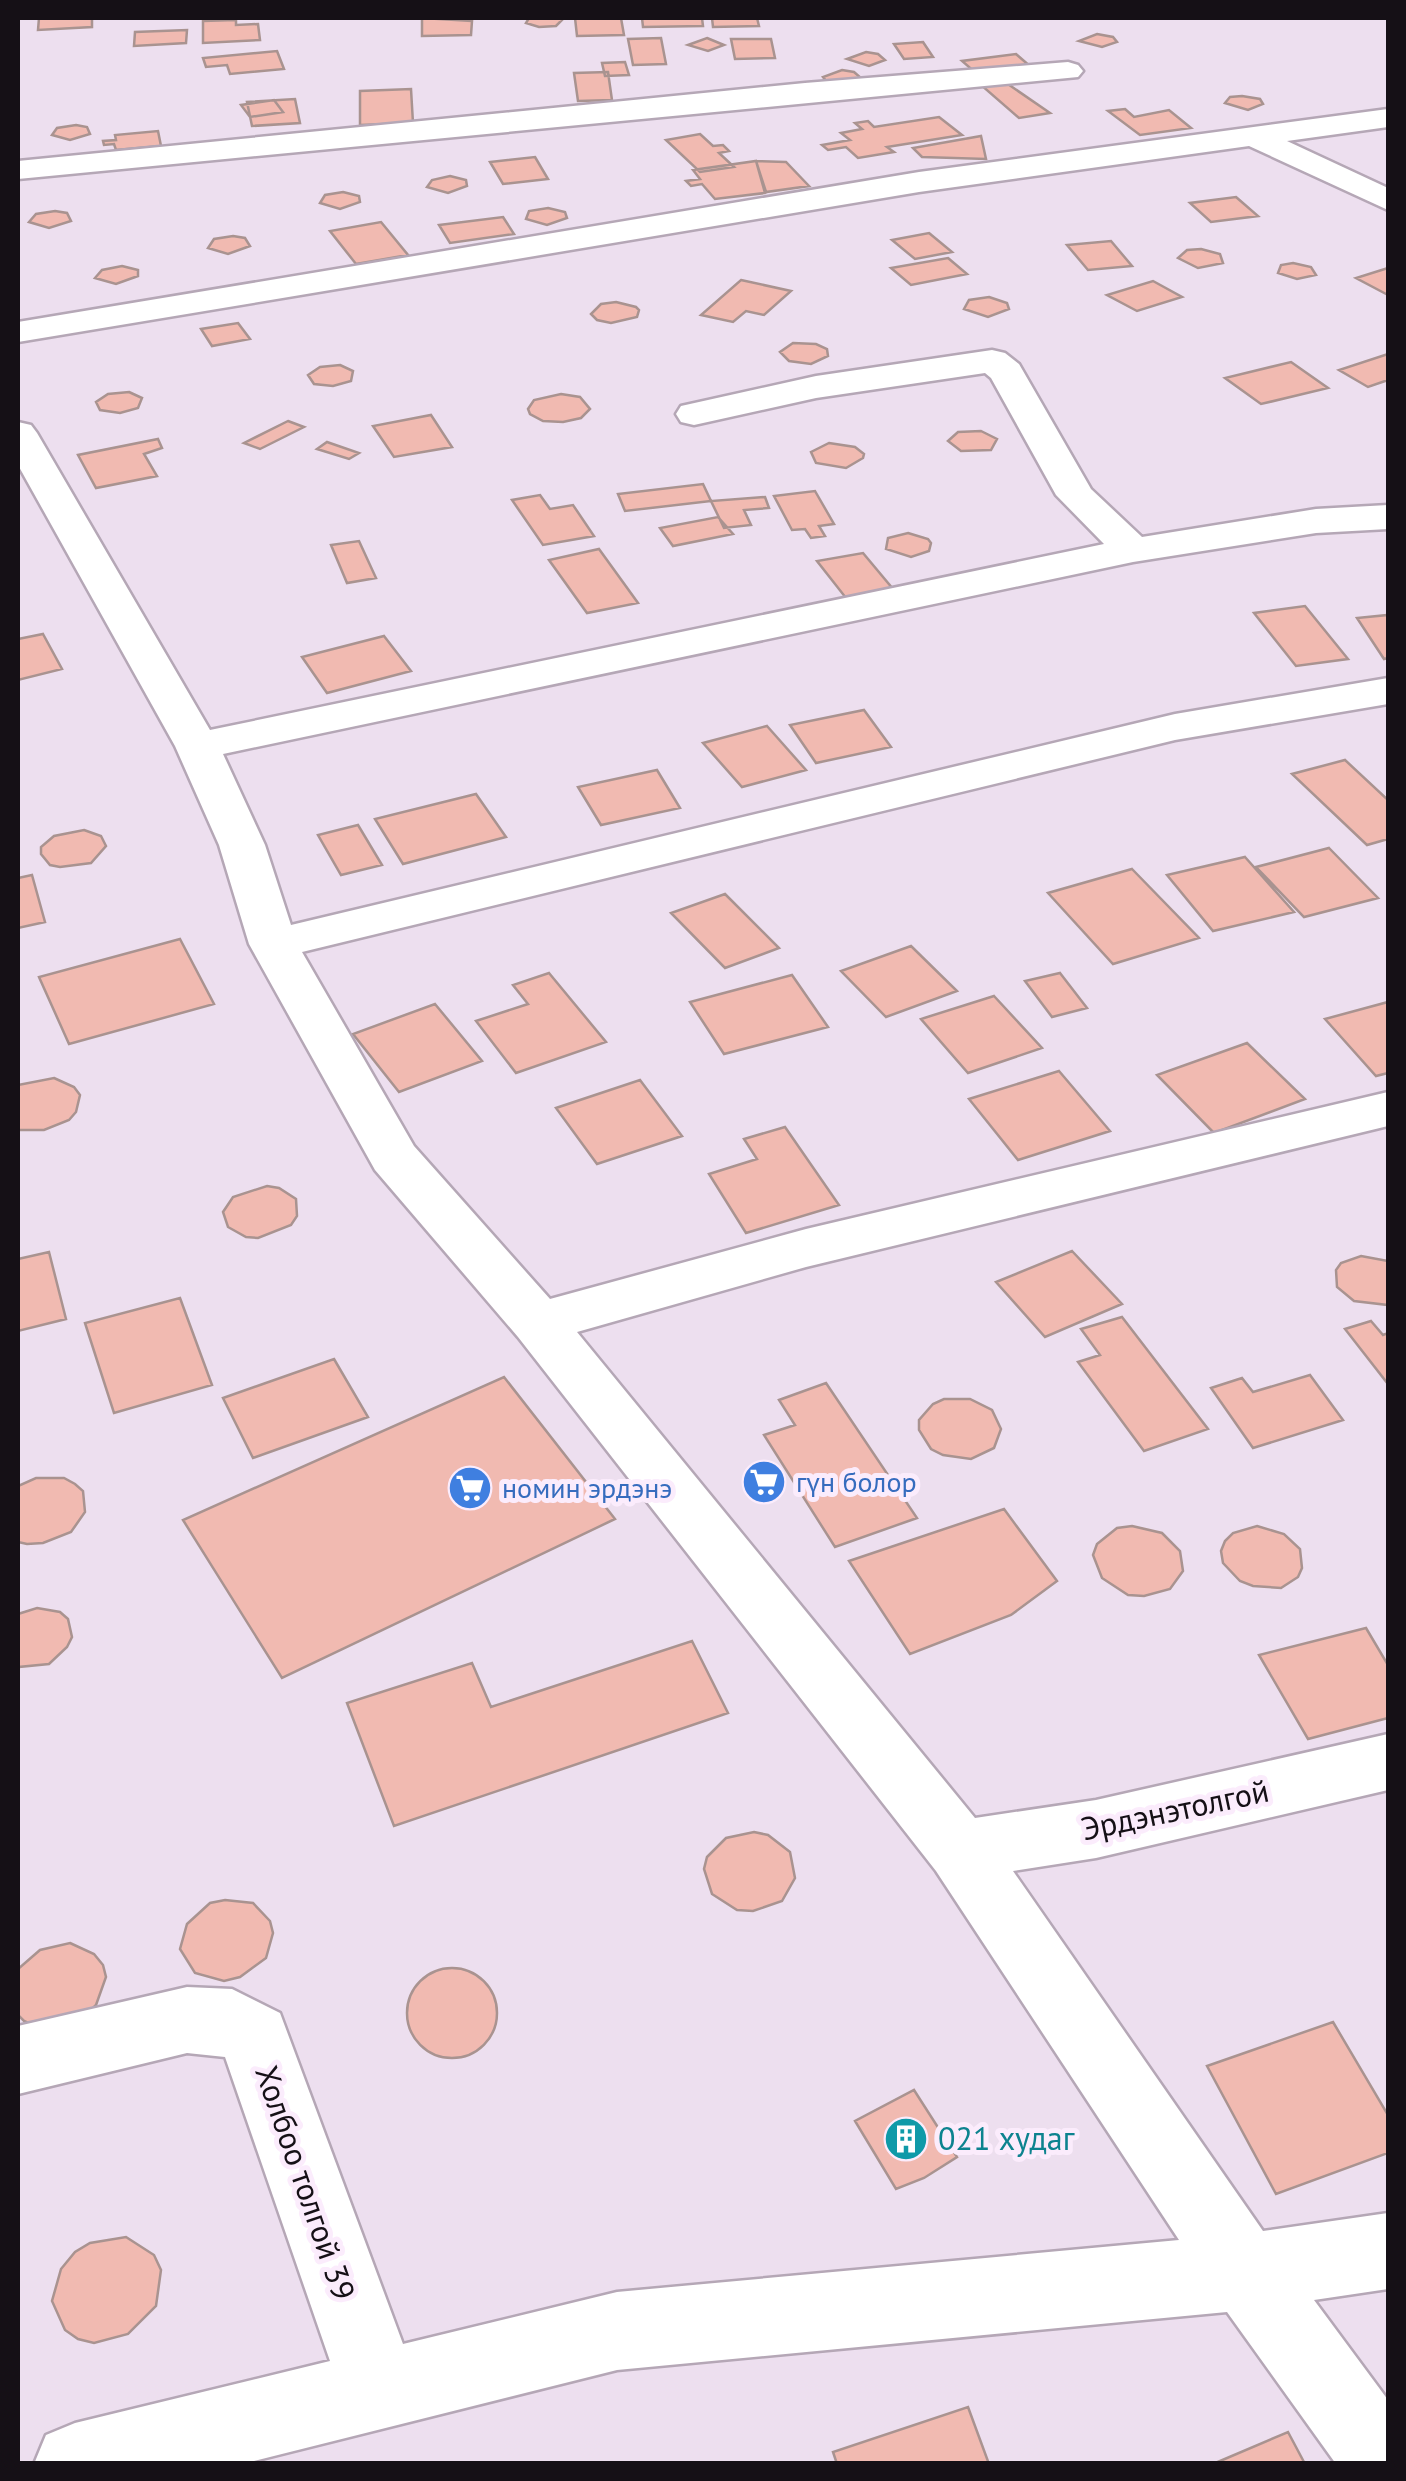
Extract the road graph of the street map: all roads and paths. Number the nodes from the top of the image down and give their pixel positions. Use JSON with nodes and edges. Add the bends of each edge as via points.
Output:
{"nodes":[{"id":1,"x":1068,"y":71,"type":"dead end"},
{"id":2,"x":1388,"y":118,"type":"edge"},
{"id":3,"x":1252,"y":136,"type":"junction"},
{"id":4,"x":18,"y":170,"type":"edge"},
{"id":5,"x":1388,"y":200,"type":"edge"},
{"id":6,"x":18,"y":332,"type":"edge"},
{"id":7,"x":694,"y":414,"type":"dead end"},
{"id":8,"x":18,"y":433,"type":"edge"},
{"id":9,"x":1388,"y":518,"type":"edge"},
{"id":10,"x":1133,"y":550,"type":"junction"},
{"id":11,"x":1388,"y":691,"type":"edge"},
{"id":12,"x":197,"y":746,"type":"junction"},
{"id":13,"x":273,"y":944,"type":"junction"},
{"id":14,"x":1388,"y":1108,"type":"edge"},
{"id":15,"x":538,"y":1323,"type":"junction"},
{"id":16,"x":1388,"y":1762,"type":"edge"},
{"id":17,"x":960,"y":1850,"type":"junction"},
{"id":18,"x":18,"y":2060,"type":"edge"},
{"id":19,"x":1388,"y":2251,"type":"edge"},
{"id":20,"x":1245,"y":2272,"type":"junction"},
{"id":21,"x":380,"y":2391,"type":"junction"},
{"id":22,"x":75,"y":2464,"type":"edge"},
{"id":23,"x":1386,"y":2464,"type":"edge"}],
"edges":[{"from":1,"to":4,"type":"street"},
{"from":2,"to":3,"type":"street"},
{"from":3,"to":5,"type":"street"},
{"from":3,"to":6,"type":"street","via":[[730,212]]},
{"from":7,"to":10,"type":"street","via":[[816,387],[992,361],[1006,372],[1075,496]]},
{"from":8,"to":12,"type":"street"},
{"from":9,"to":10,"type":"street","via":[[1316,521]]},
{"from":10,"to":12,"type":"street"},
{"from":11,"to":13,"type":"street","via":[[1175,727]]},
{"from":12,"to":13,"type":"street","via":[[242,845]]},
{"from":13,"to":15,"type":"street","via":[[394,1156]]},
{"from":14,"to":15,"type":"street","via":[[806,1248]]},
{"from":15,"to":17,"type":"street"},
{"from":16,"to":17,"type":"street","name":"Эрдэнэтолгой","via":[[1096,1829]]},
{"from":17,"to":20,"type":"street"},
{"from":18,"to":21,"type":"street","name":"Холбоо толгой 39","via":[[187,2020],[232,2022],[254,2036]]},
{"from":19,"to":20,"type":"street"},
{"from":20,"to":21,"type":"street","via":[[618,2331]]},
{"from":20,"to":23,"type":"street"},
{"from":21,"to":22,"type":"street"}]}
